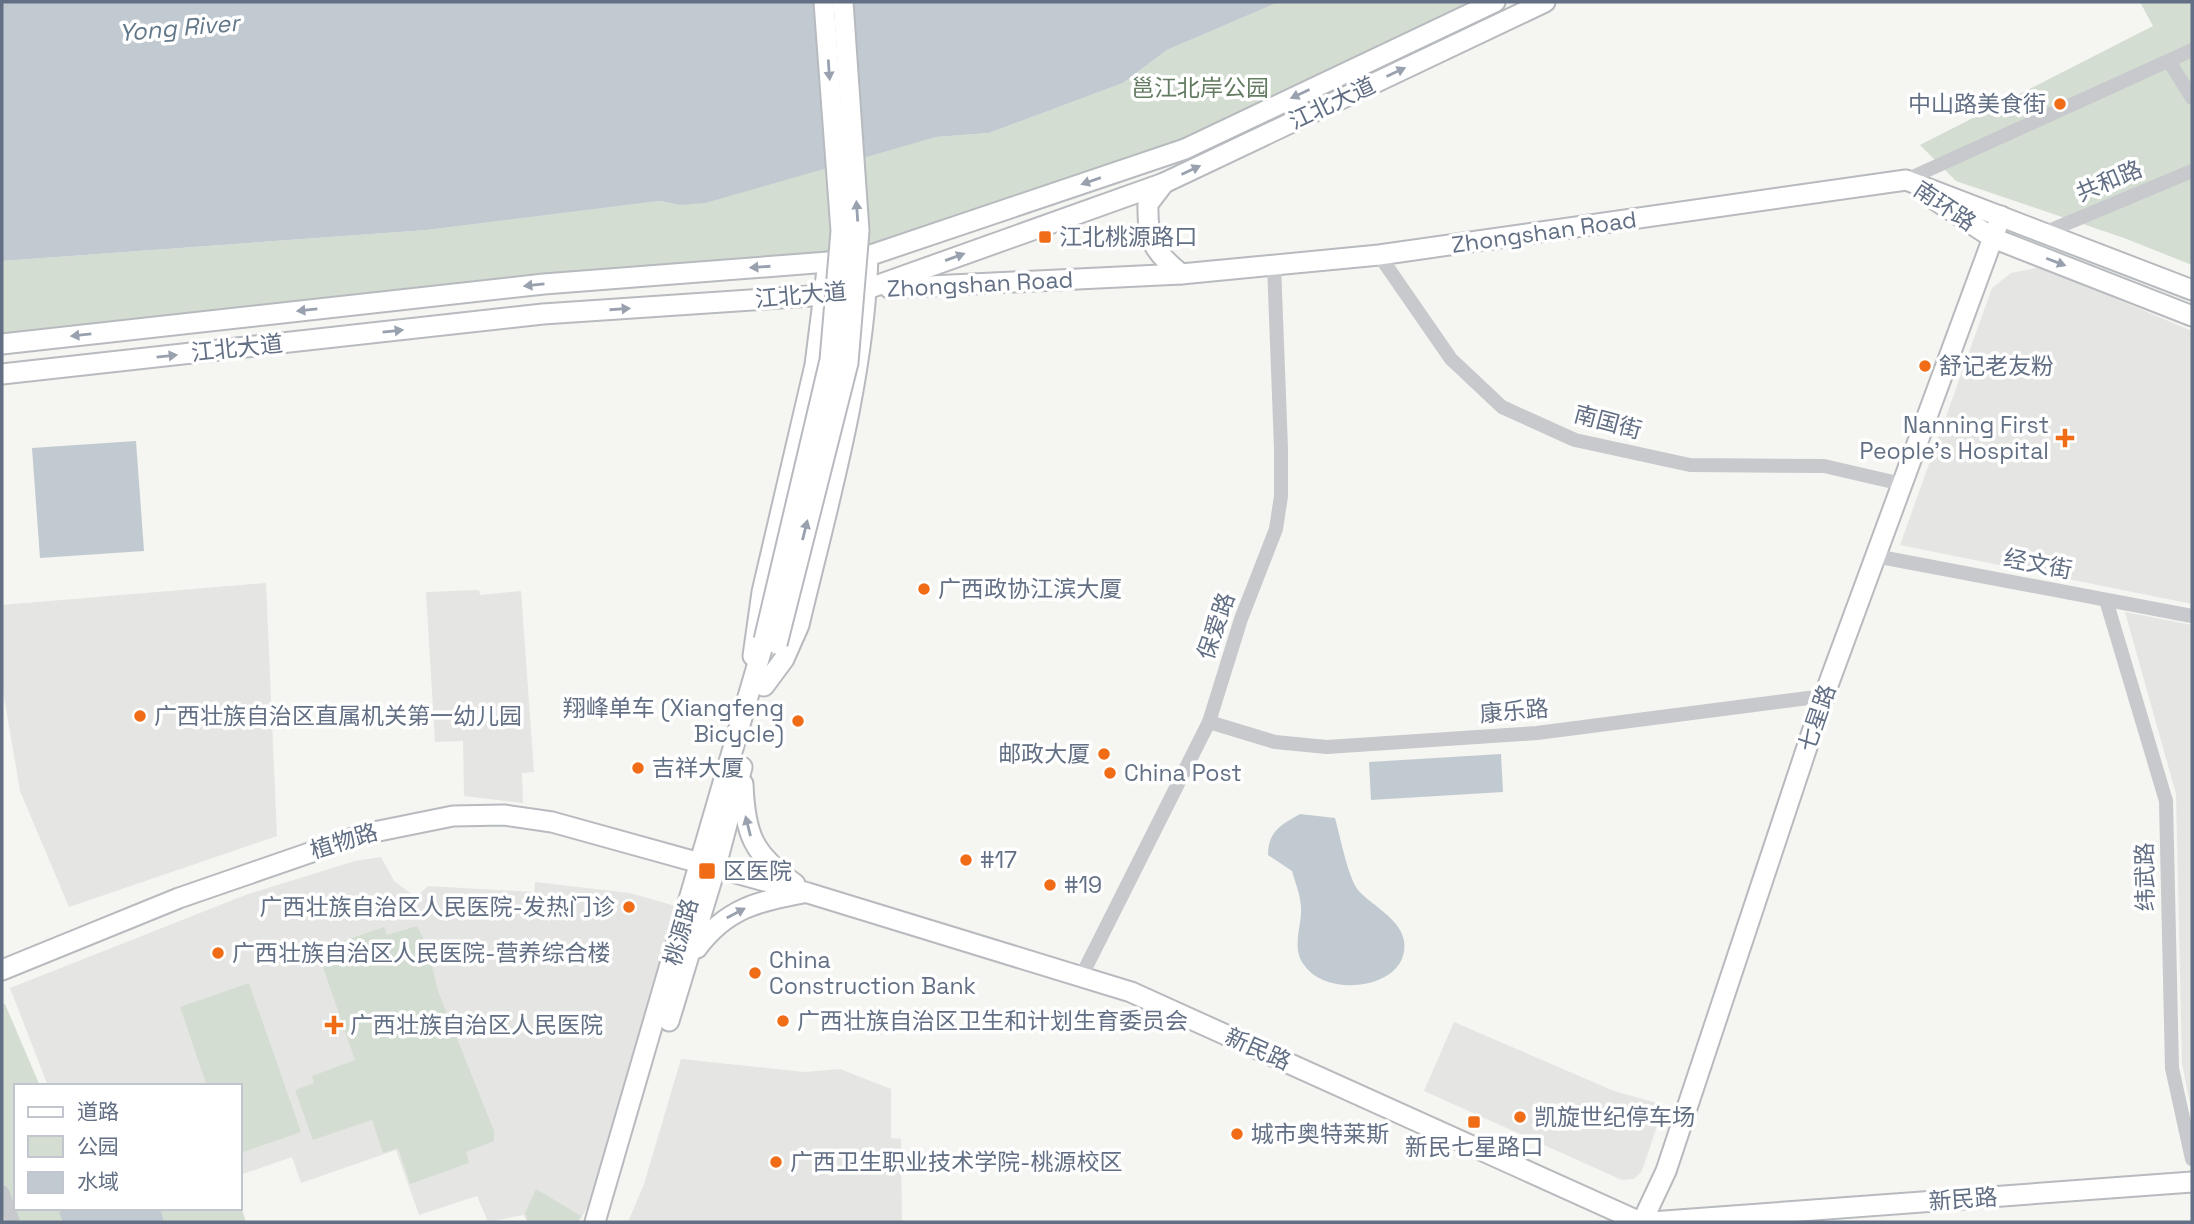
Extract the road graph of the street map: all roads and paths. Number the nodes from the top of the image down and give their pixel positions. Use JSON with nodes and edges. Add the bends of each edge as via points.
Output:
{"nodes":[{"id":1,"x":824,"y":2,"type":"edge"},
{"id":2,"x":843,"y":2,"type":"edge"},
{"id":3,"x":1495,"y":2,"type":"edge"},
{"id":4,"x":1545,"y":2,"type":"edge"},
{"id":5,"x":2192,"y":50,"type":"edge"},
{"id":6,"x":2169,"y":61,"type":"junction"},
{"id":7,"x":2192,"y":98,"type":"edge"},
{"id":8,"x":2192,"y":171,"type":"edge"},
{"id":9,"x":1906,"y":180,"type":"junction"},
{"id":10,"x":1164,"y":183,"type":"junction"},
{"id":11,"x":2001,"y":216,"type":"junction"},
{"id":12,"x":2044,"y":233,"type":"junction"},
{"id":13,"x":1993,"y":238,"type":"junction"},
{"id":14,"x":1378,"y":255,"type":"junction"},
{"id":15,"x":868,"y":256,"type":"junction"},
{"id":16,"x":828,"y":262,"type":"junction"},
{"id":17,"x":1274,"y":265,"type":"junction"},
{"id":18,"x":1181,"y":274,"type":"junction"},
{"id":19,"x":867,"y":289,"type":"junction"},
{"id":20,"x":2192,"y":290,"type":"edge"},
{"id":21,"x":825,"y":295,"type":"junction"},
{"id":22,"x":2192,"y":316,"type":"edge"},
{"id":23,"x":2,"y":344,"type":"edge"},
{"id":24,"x":2,"y":374,"type":"edge"},
{"id":25,"x":1902,"y":484,"type":"junction"},
{"id":26,"x":1875,"y":556,"type":"junction"},
{"id":27,"x":2106,"y":600,"type":"junction"},
{"id":28,"x":2192,"y":616,"type":"edge"},
{"id":29,"x":770,"y":643,"type":"junction"},
{"id":30,"x":758,"y":686,"type":"junction"},
{"id":31,"x":1824,"y":696,"type":"junction"},
{"id":32,"x":1209,"y":722,"type":"junction"},
{"id":33,"x":743,"y":766,"type":"junction"},
{"id":34,"x":709,"y":864,"type":"junction"},
{"id":35,"x":808,"y":893,"type":"junction"},
{"id":36,"x":688,"y":960,"type":"junction"},
{"id":37,"x":2,"y":970,"type":"edge"},
{"id":38,"x":1082,"y":975,"type":"junction"},
{"id":39,"x":2192,"y":1159,"type":"edge"},
{"id":40,"x":2192,"y":1182,"type":"edge"},
{"id":41,"x":2,"y":1192,"type":"edge"},
{"id":42,"x":13,"y":1222,"type":"edge"},
{"id":43,"x":595,"y":1222,"type":"edge"},
{"id":44,"x":607,"y":1222,"type":"edge"},
{"id":45,"x":1641,"y":1222,"type":"edge"},
{"id":46,"x":1651,"y":1222,"type":"edge"}],
"edges":[{"from":1,"to":29,"type":"main road","one_way":true,"bridge":true,"via":[[841,231],[830,360]]},
{"from":29,"to":2,"type":"main road","one_way":true,"bridge":true,"via":[[848,363],[859,231]]},
{"from":3,"to":15,"type":"main road","name":"江北大道","one_way":true,"via":[[1185,149]]},
{"from":10,"to":4,"type":"main road","name":"江北大道","one_way":true},
{"from":5,"to":6,"type":"street","name":"Zhongshan Road"},
{"from":6,"to":7,"type":"street"},
{"from":6,"to":9,"type":"street","name":"Zhongshan Road"},
{"from":8,"to":12,"type":"street","name":"共和路"},
{"from":9,"to":11,"type":"main road","name":"南环路"},
{"from":9,"to":13,"type":"main road","name":"南环路"},
{"from":9,"to":14,"type":"main road","name":"Zhongshan Road"},
{"from":10,"to":18,"type":"main road","via":[[1148,204],[1150,238],[1159,256]]},
{"from":19,"to":10,"type":"main road","name":"江北大道","one_way":true},
{"from":11,"to":12,"type":"main road","name":"南环路"},
{"from":11,"to":13,"type":"main road","name":"七星路"},
{"from":12,"to":20,"type":"main road","name":"南环路"},
{"from":13,"to":22,"type":"main road","name":"南环路","one_way":true},
{"from":13,"to":25,"type":"main road","name":"七星路"},
{"from":14,"to":17,"type":"main road","name":"Zhongshan Road"},
{"from":14,"to":25,"type":"street","name":"南国街","via":[[1451,359],[1502,407],[1575,440],[1690,465],[1824,466]]},
{"from":15,"to":16,"type":"main road","name":"江北大道"},
{"from":15,"to":19,"type":"main road"},
{"from":16,"to":21,"type":"main road"},
{"from":16,"to":23,"type":"main road","name":"江北大道","one_way":true,"via":[[544,284]]},
{"from":17,"to":18,"type":"main road","name":"Zhongshan Road"},
{"from":17,"to":32,"type":"street","name":"保爱路","via":[[1281,495],[1276,529],[1241,619]]},
{"from":18,"to":19,"type":"main road","name":"Zhongshan Road"},
{"from":19,"to":21,"type":"main road","name":"江北大道"},
{"from":19,"to":30,"type":"main road","via":[[857,379],[799,625],[785,659]]},
{"from":24,"to":21,"type":"main road","name":"江北大道","one_way":true,"via":[[543,314]]},
{"from":21,"to":30,"type":"main road","via":[[813,376],[753,643]]},
{"from":25,"to":26,"type":"main road","name":"七星路"},
{"from":26,"to":27,"type":"street","name":"经文街"},
{"from":26,"to":31,"type":"main road","name":"七星路"},
{"from":27,"to":28,"type":"street","name":"经文街"},
{"from":27,"to":39,"type":"street","name":"纬武路","via":[[2166,801],[2172,1068]]},
{"from":29,"to":30,"type":"main road","name":"桃源路"},
{"from":30,"to":33,"type":"main road","name":"桃源路"},
{"from":30,"to":34,"type":"main road","name":"桃源路"},
{"from":31,"to":32,"type":"street","name":"康乐路","via":[[1537,733],[1327,747],[1275,743]]},
{"from":31,"to":45,"type":"main road","name":"七星路","via":[[1666,1171]]},
{"from":32,"to":38,"type":"street","name":"保爱路"},
{"from":33,"to":34,"type":"main road","name":"桃源路"},
{"from":35,"to":33,"type":"main road","one_way":true,"via":[[758,853],[748,829]]},
{"from":34,"to":35,"type":"main road","name":"新民路"},
{"from":34,"to":36,"type":"main road","name":"桃源路"},
{"from":34,"to":37,"type":"main road","name":"植物路","via":[[552,822],[504,815],[416,822],[314,850],[179,898]]},
{"from":34,"to":43,"type":"main road","name":"桃源路"},
{"from":36,"to":35,"type":"main road","one_way":true,"via":[[713,927],[735,913],[758,902]]},
{"from":35,"to":38,"type":"main road","name":"新民路"},
{"from":36,"to":44,"type":"main road","name":"桃源路"},
{"from":38,"to":45,"type":"main road","name":"新民路","via":[[1144,998]]},
{"from":40,"to":46,"type":"main road","name":"新民路"},
{"from":41,"to":42,"type":"street"}]}
